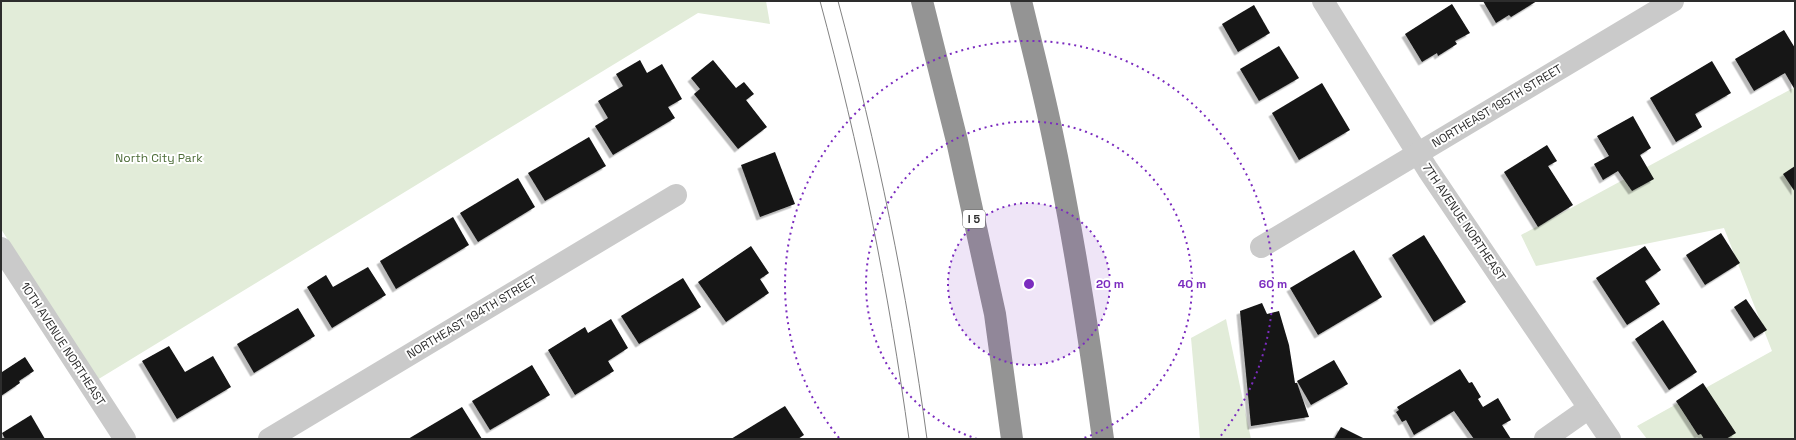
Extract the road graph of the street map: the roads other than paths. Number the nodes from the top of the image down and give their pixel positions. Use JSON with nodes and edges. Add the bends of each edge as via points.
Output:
{"nodes":[{"id":1,"x":922,"y":1,"type":"edge"},
{"id":2,"x":1021,"y":1,"type":"edge"},
{"id":3,"x":1323,"y":1,"type":"edge"},
{"id":4,"x":1672,"y":1,"type":"edge"},
{"id":5,"x":1418,"y":153,"type":"junction"},
{"id":6,"x":676,"y":195,"type":"dead end"},
{"id":7,"x":1261,"y":247,"type":"dead end"},
{"id":8,"x":1,"y":248,"type":"edge"},
{"id":9,"x":1589,"y":408,"type":"junction"},
{"id":10,"x":125,"y":439,"type":"edge"},
{"id":11,"x":269,"y":439,"type":"edge"},
{"id":12,"x":1012,"y":439,"type":"edge"},
{"id":13,"x":1103,"y":439,"type":"edge"},
{"id":14,"x":1545,"y":439,"type":"edge"},
{"id":15,"x":1610,"y":439,"type":"edge"}],
"edges":[{"from":1,"to":12,"type":"highway","number":"I 5","via":[[957,141],[995,314]]},
{"from":2,"to":13,"type":"highway","via":[[1051,127],[1074,242]]},
{"from":3,"to":5,"type":"street","name":"7TH AVENUE NORTHEAST"},
{"from":4,"to":5,"type":"street","name":"NORTHEAST 195TH STREET"},
{"from":5,"to":7,"type":"street","name":"NORTHEAST 195TH STREET"},
{"from":5,"to":9,"type":"street","name":"7TH AVENUE NORTHEAST"},
{"from":6,"to":11,"type":"street","name":"NORTHEAST 194TH STREET"},
{"from":8,"to":10,"type":"street","name":"10TH AVENUE NORTHEAST"},
{"from":9,"to":14,"type":"street"},
{"from":9,"to":15,"type":"street","name":"7TH AVENUE NORTHEAST"}]}
